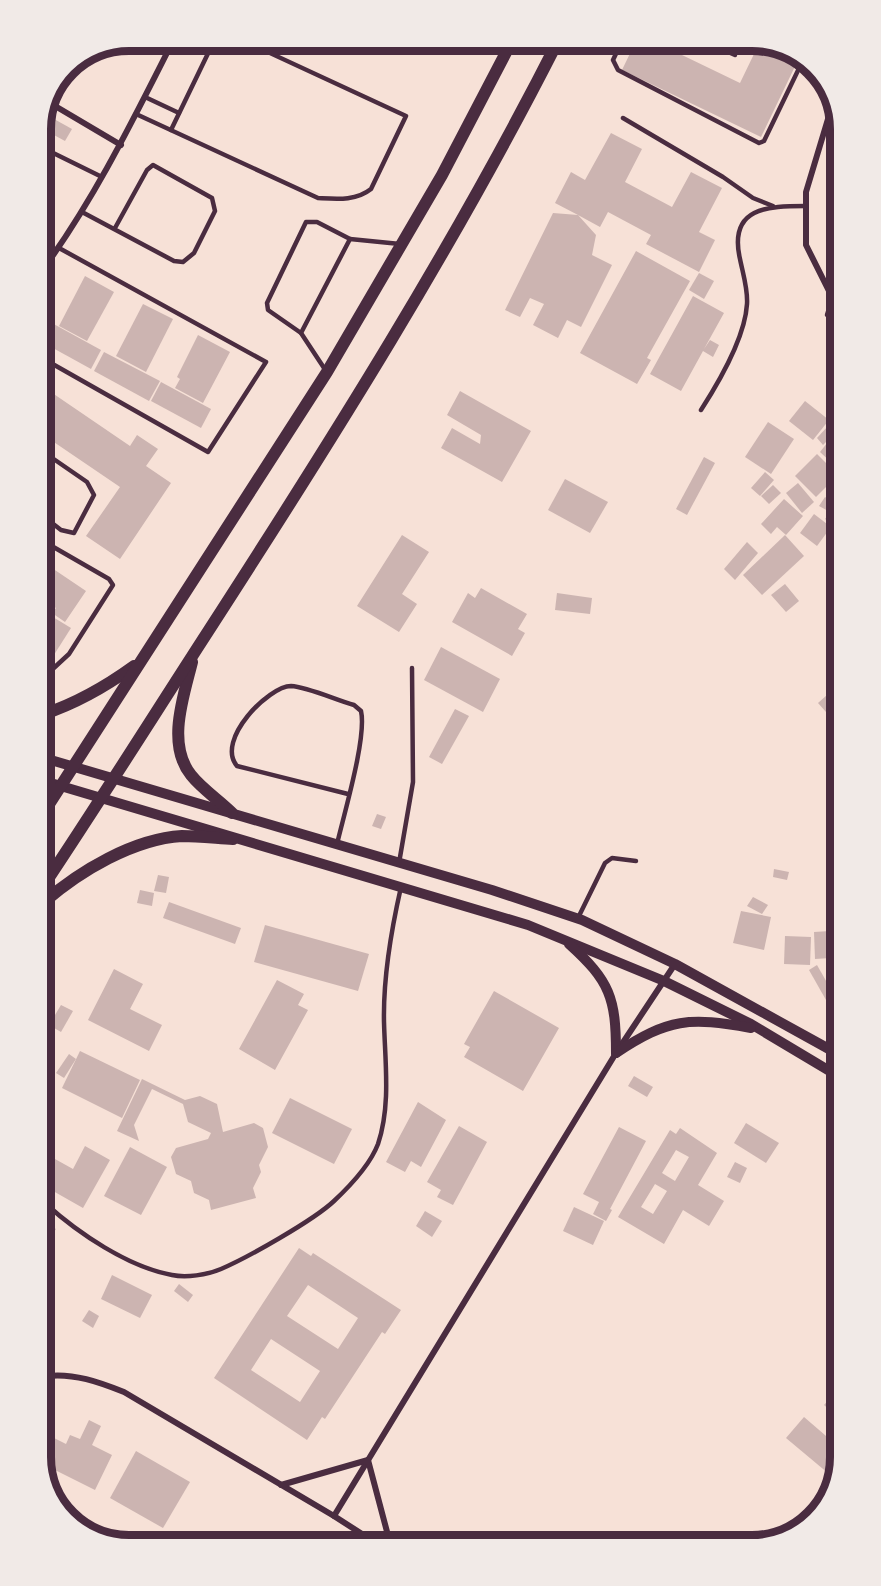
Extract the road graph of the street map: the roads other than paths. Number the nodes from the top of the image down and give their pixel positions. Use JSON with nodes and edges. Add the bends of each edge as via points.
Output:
{"nodes":[{"id":1,"x":168,"y":51,"type":"edge"},
{"id":2,"x":209,"y":51,"type":"edge"},
{"id":3,"x":267,"y":51,"type":"edge"},
{"id":4,"x":507,"y":51,"type":"edge"},
{"id":5,"x":553,"y":51,"type":"edge"},
{"id":6,"x":617,"y":51,"type":"edge"},
{"id":7,"x":726,"y":51,"type":"edge"},
{"id":8,"x":735,"y":55,"type":"dead end"},
{"id":9,"x":800,"y":67,"type":"edge"},
{"id":10,"x":145,"y":96,"type":"junction"},
{"id":11,"x":55,"y":106,"type":"edge"},
{"id":12,"x":179,"y":112,"type":"junction"},
{"id":13,"x":136,"y":114,"type":"junction"},
{"id":14,"x":829,"y":115,"type":"edge"},
{"id":15,"x":623,"y":118,"type":"dead end"},
{"id":16,"x":829,"y":121,"type":"edge"},
{"id":17,"x":826,"y":124,"type":"junction"},
{"id":18,"x":171,"y":130,"type":"junction"},
{"id":19,"x":121,"y":145,"type":"junction"},
{"id":20,"x":51,"y":152,"type":"edge"},
{"id":21,"x":102,"y":177,"type":"junction"},
{"id":22,"x":773,"y":206,"type":"junction"},
{"id":23,"x":806,"y":206,"type":"junction"},
{"id":24,"x":82,"y":212,"type":"junction"},
{"id":25,"x":115,"y":228,"type":"junction"},
{"id":26,"x":350,"y":239,"type":"junction"},
{"id":27,"x":403,"y":244,"type":"junction"},
{"id":28,"x":59,"y":248,"type":"junction"},
{"id":29,"x":51,"y":259,"type":"edge"},
{"id":30,"x":830,"y":295,"type":"edge"},
{"id":31,"x":830,"y":308,"type":"edge"},
{"id":32,"x":827,"y":315,"type":"dead end"},
{"id":33,"x":301,"y":333,"type":"junction"},
{"id":34,"x":51,"y":363,"type":"edge"},
{"id":35,"x":327,"y":372,"type":"junction"},
{"id":36,"x":701,"y":410,"type":"dead end"},
{"id":37,"x":51,"y":457,"type":"edge"},
{"id":38,"x":51,"y":522,"type":"edge"},
{"id":39,"x":51,"y":546,"type":"edge"},
{"id":40,"x":194,"y":652,"type":"junction"},
{"id":41,"x":139,"y":662,"type":"junction"},
{"id":42,"x":412,"y":668,"type":"dead end"},
{"id":43,"x":51,"y":671,"type":"edge"},
{"id":44,"x":51,"y":711,"type":"edge"},
{"id":45,"x":51,"y":760,"type":"edge"},
{"id":46,"x":74,"y":765,"type":"junction"},
{"id":47,"x":114,"y":777,"type":"junction"},
{"id":48,"x":51,"y":783,"type":"edge"},
{"id":49,"x":62,"y":786,"type":"junction"},
{"id":50,"x":348,"y":794,"type":"junction"},
{"id":51,"x":102,"y":798,"type":"junction"},
{"id":52,"x":51,"y":802,"type":"edge"},
{"id":53,"x":232,"y":813,"type":"junction"},
{"id":54,"x":233,"y":839,"type":"junction"},
{"id":55,"x":337,"y":844,"type":"junction"},
{"id":56,"x":636,"y":861,"type":"dead end"},
{"id":57,"x":399,"y":863,"type":"junction"},
{"id":58,"x":51,"y":874,"type":"edge"},
{"id":59,"x":401,"y":887,"type":"junction"},
{"id":60,"x":51,"y":896,"type":"edge"},
{"id":61,"x":578,"y":919,"type":"junction"},
{"id":62,"x":563,"y":939,"type":"junction"},
{"id":63,"x":675,"y":964,"type":"junction"},
{"id":64,"x":664,"y":981,"type":"junction"},
{"id":65,"x":762,"y":1030,"type":"junction"},
{"id":66,"x":830,"y":1050,"type":"edge"},
{"id":67,"x":616,"y":1053,"type":"junction"},
{"id":68,"x":830,"y":1072,"type":"edge"},
{"id":69,"x":51,"y":1208,"type":"edge"},
{"id":70,"x":51,"y":1375,"type":"edge"},
{"id":71,"x":368,"y":1460,"type":"junction"},
{"id":72,"x":281,"y":1485,"type":"junction"},
{"id":73,"x":334,"y":1516,"type":"junction"},
{"id":74,"x":364,"y":1535,"type":"edge"},
{"id":75,"x":388,"y":1535,"type":"edge"}],
"edges":[{"from":1,"to":10,"type":"street"},
{"from":2,"to":12,"type":"lane"},
{"from":3,"to":18,"type":"lane","via":[[406,116],[371,189],[363,196],[318,198]]},
{"from":4,"to":27,"type":"main road"},
{"from":5,"to":40,"type":"main road","via":[[407,318]]},
{"from":6,"to":9,"type":"lane","via":[[613,60],[618,70],[759,143],[764,141]]},
{"from":7,"to":8,"type":"lane"},
{"from":10,"to":12,"type":"lane"},
{"from":10,"to":13,"type":"street"},
{"from":11,"to":19,"type":"street"},
{"from":12,"to":18,"type":"lane"},
{"from":13,"to":18,"type":"lane"},
{"from":13,"to":19,"type":"street"},
{"from":14,"to":17,"type":"street"},
{"from":15,"to":22,"type":"lane","via":[[753,198]]},
{"from":16,"to":17,"type":"street"},
{"from":17,"to":23,"type":"street","via":[[806,192]]},
{"from":19,"to":21,"type":"street"},
{"from":20,"to":21,"type":"lane"},
{"from":21,"to":24,"type":"street"},
{"from":22,"to":23,"type":"lane"},
{"from":22,"to":36,"type":"lane","via":[[747,215],[739,226],[739,256],[747,304],[742,330]]},
{"from":23,"to":30,"type":"street","via":[[806,245]]},
{"from":24,"to":25,"type":"lane"},
{"from":24,"to":28,"type":"street"},
{"from":25,"to":25,"type":"lane","via":[[174,261],[183,262],[194,254],[215,204],[212,198],[153,165]]},
{"from":26,"to":27,"type":"lane"},
{"from":26,"to":33,"type":"lane"},
{"from":26,"to":33,"type":"lane","via":[[317,222],[306,222],[267,303],[268,310]]},
{"from":27,"to":35,"type":"main road"},
{"from":28,"to":29,"type":"street"},
{"from":28,"to":34,"type":"lane","via":[[266,362],[208,452]]},
{"from":31,"to":32,"type":"lane"},
{"from":33,"to":35,"type":"lane"},
{"from":35,"to":41,"type":"main road"},
{"from":37,"to":38,"type":"lane","via":[[87,482],[94,495],[74,533]]},
{"from":39,"to":43,"type":"lane","via":[[113,585],[69,654]]},
{"from":40,"to":47,"type":"main road"},
{"from":40,"to":53,"type":"main road","via":[[179,714],[183,758],[190,774]]},
{"from":41,"to":44,"type":"main road","via":[[104,688]]},
{"from":41,"to":46,"type":"main road"},
{"from":42,"to":57,"type":"lane","via":[[413,782]]},
{"from":45,"to":46,"type":"street"},
{"from":46,"to":47,"type":"street"},
{"from":46,"to":49,"type":"main road"},
{"from":47,"to":51,"type":"main road"},
{"from":47,"to":53,"type":"street"},
{"from":48,"to":49,"type":"street"},
{"from":49,"to":51,"type":"street"},
{"from":49,"to":52,"type":"main road"},
{"from":50,"to":50,"type":"lane","via":[[364,723],[361,711],[354,705],[292,686],[268,696],[237,730],[230,751],[237,766]]},
{"from":50,"to":55,"type":"lane"},
{"from":51,"to":54,"type":"street"},
{"from":51,"to":58,"type":"main road"},
{"from":53,"to":55,"type":"street"},
{"from":54,"to":59,"type":"street"},
{"from":54,"to":60,"type":"main road","via":[[181,836],[154,841],[93,868]]},
{"from":55,"to":57,"type":"street"},
{"from":56,"to":61,"type":"lane","via":[[612,858],[605,863]]},
{"from":57,"to":61,"type":"street"},
{"from":59,"to":62,"type":"street"},
{"from":59,"to":69,"type":"lane","via":[[385,988],[386,1102],[382,1128],[369,1161],[332,1203],[220,1270],[194,1276],[171,1275],[123,1257]]},
{"from":61,"to":63,"type":"street"},
{"from":62,"to":64,"type":"street"},
{"from":62,"to":67,"type":"street","via":[[596,968],[607,985],[616,1023]]},
{"from":63,"to":64,"type":"street"},
{"from":63,"to":66,"type":"street"},
{"from":64,"to":65,"type":"street"},
{"from":64,"to":67,"type":"street"},
{"from":65,"to":67,"type":"street","via":[[719,1022],[672,1024],[649,1032]]},
{"from":65,"to":68,"type":"street"},
{"from":67,"to":71,"type":"street"},
{"from":70,"to":72,"type":"street","via":[[96,1381],[124,1392]]},
{"from":71,"to":72,"type":"street"},
{"from":71,"to":73,"type":"street"},
{"from":71,"to":75,"type":"street"},
{"from":72,"to":73,"type":"street"},
{"from":73,"to":74,"type":"street"}]}
